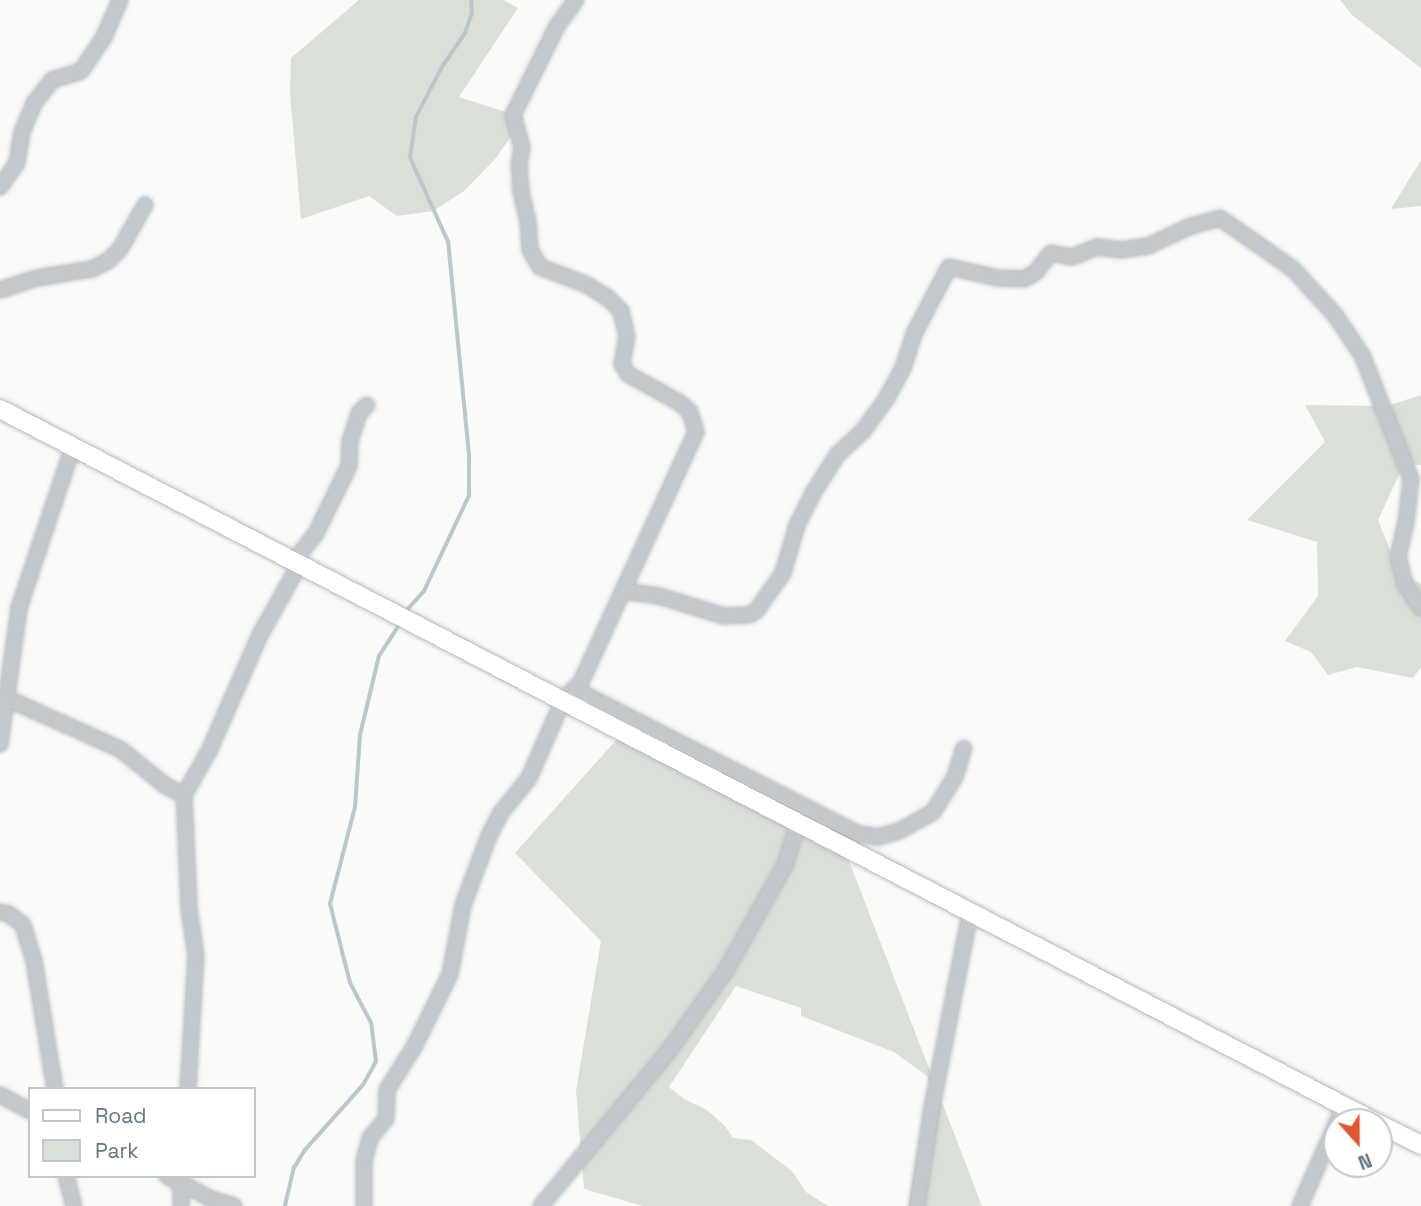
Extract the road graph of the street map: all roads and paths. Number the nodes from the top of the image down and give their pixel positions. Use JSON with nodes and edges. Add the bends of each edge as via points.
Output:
{"nodes":[{"id":1,"x":120,"y":0,"type":"edge"},
{"id":2,"x":576,"y":0,"type":"edge"},
{"id":3,"x":0,"y":187,"type":"edge"},
{"id":4,"x":145,"y":205,"type":"dead end"},
{"id":5,"x":0,"y":290,"type":"edge"},
{"id":6,"x":367,"y":405,"type":"dead end"},
{"id":7,"x":0,"y":409,"type":"edge"},
{"id":8,"x":73,"y":447,"type":"junction"},
{"id":9,"x":297,"y":561,"type":"junction"},
{"id":10,"x":623,"y":591,"type":"junction"},
{"id":11,"x":1421,"y":608,"type":"edge"},
{"id":12,"x":569,"y":695,"type":"junction"},
{"id":13,"x":5,"y":698,"type":"junction"},
{"id":14,"x":0,"y":744,"type":"edge"},
{"id":15,"x":964,"y":748,"type":"dead end"},
{"id":16,"x":184,"y":795,"type":"junction"},
{"id":17,"x":798,"y":823,"type":"junction"},
{"id":18,"x":0,"y":912,"type":"edge"},
{"id":19,"x":970,"y":914,"type":"junction"},
{"id":20,"x":55,"y":1087,"type":"edge"},
{"id":21,"x":188,"y":1087,"type":"edge"},
{"id":22,"x":0,"y":1095,"type":"edge"},
{"id":23,"x":1344,"y":1106,"type":"junction"},
{"id":24,"x":1348,"y":1108,"type":"edge"},
{"id":25,"x":28,"y":1110,"type":"edge"},
{"id":26,"x":1393,"y":1131,"type":"edge"},
{"id":27,"x":1421,"y":1145,"type":"edge"},
{"id":28,"x":67,"y":1178,"type":"edge"},
{"id":29,"x":181,"y":1181,"type":"edge"},
{"id":30,"x":74,"y":1206,"type":"edge"},
{"id":31,"x":181,"y":1206,"type":"edge"},
{"id":32,"x":234,"y":1206,"type":"edge"},
{"id":33,"x":364,"y":1206,"type":"edge"},
{"id":34,"x":541,"y":1206,"type":"edge"},
{"id":35,"x":917,"y":1206,"type":"edge"},
{"id":36,"x":1300,"y":1206,"type":"edge"}],
"edges":[{"from":1,"to":3,"type":"street","via":[[104,37],[81,71],[52,80],[35,102],[22,132],[17,163]]},
{"from":2,"to":10,"type":"street","via":[[557,26],[513,116],[522,147],[521,192],[530,250],[540,267],[587,285],[621,311],[627,337],[622,364],[628,374],[680,403],[690,412],[696,432]]},
{"from":4,"to":5,"type":"street","via":[[108,261],[92,269]]},
{"from":6,"to":9,"type":"street","via":[[359,413],[350,441],[349,466]]},
{"from":7,"to":8,"type":"main road"},
{"from":8,"to":9,"type":"main road"},
{"from":8,"to":13,"type":"street","via":[[19,608]]},
{"from":9,"to":12,"type":"main road"},
{"from":9,"to":16,"type":"street"},
{"from":10,"to":11,"type":"street","via":[[659,596],[724,616],[756,611],[783,573],[797,525],[813,493],[837,455],[863,431],[886,399],[949,267],[974,275],[1024,279],[1051,253],[1072,257],[1097,247],[1148,246],[1220,218],[1293,269],[1335,315],[1362,355],[1411,479],[1398,556],[1405,585]]},
{"from":10,"to":12,"type":"street","via":[[581,682]]},
{"from":12,"to":15,"type":"street","via":[[859,834],[878,837],[933,812],[955,778]]},
{"from":12,"to":17,"type":"main road"},
{"from":12,"to":33,"type":"street","via":[[529,778],[489,836],[463,905],[450,974],[414,1048],[387,1090],[386,1119],[370,1138],[364,1161]]},
{"from":13,"to":14,"type":"street"},
{"from":13,"to":16,"type":"street","via":[[120,749]]},
{"from":16,"to":21,"type":"street","via":[[196,956]]},
{"from":17,"to":19,"type":"main road"},
{"from":17,"to":34,"type":"street","via":[[785,865],[726,970],[668,1052]]},
{"from":18,"to":20,"type":"street","via":[[23,925],[34,961]]},
{"from":19,"to":23,"type":"main road"},
{"from":19,"to":35,"type":"street"},
{"from":22,"to":25,"type":"street"},
{"from":23,"to":24,"type":"main road"},
{"from":23,"to":36,"type":"street"},
{"from":26,"to":27,"type":"main road"},
{"from":28,"to":30,"type":"street"},
{"from":29,"to":31,"type":"street"},
{"from":29,"to":32,"type":"street"}]}
